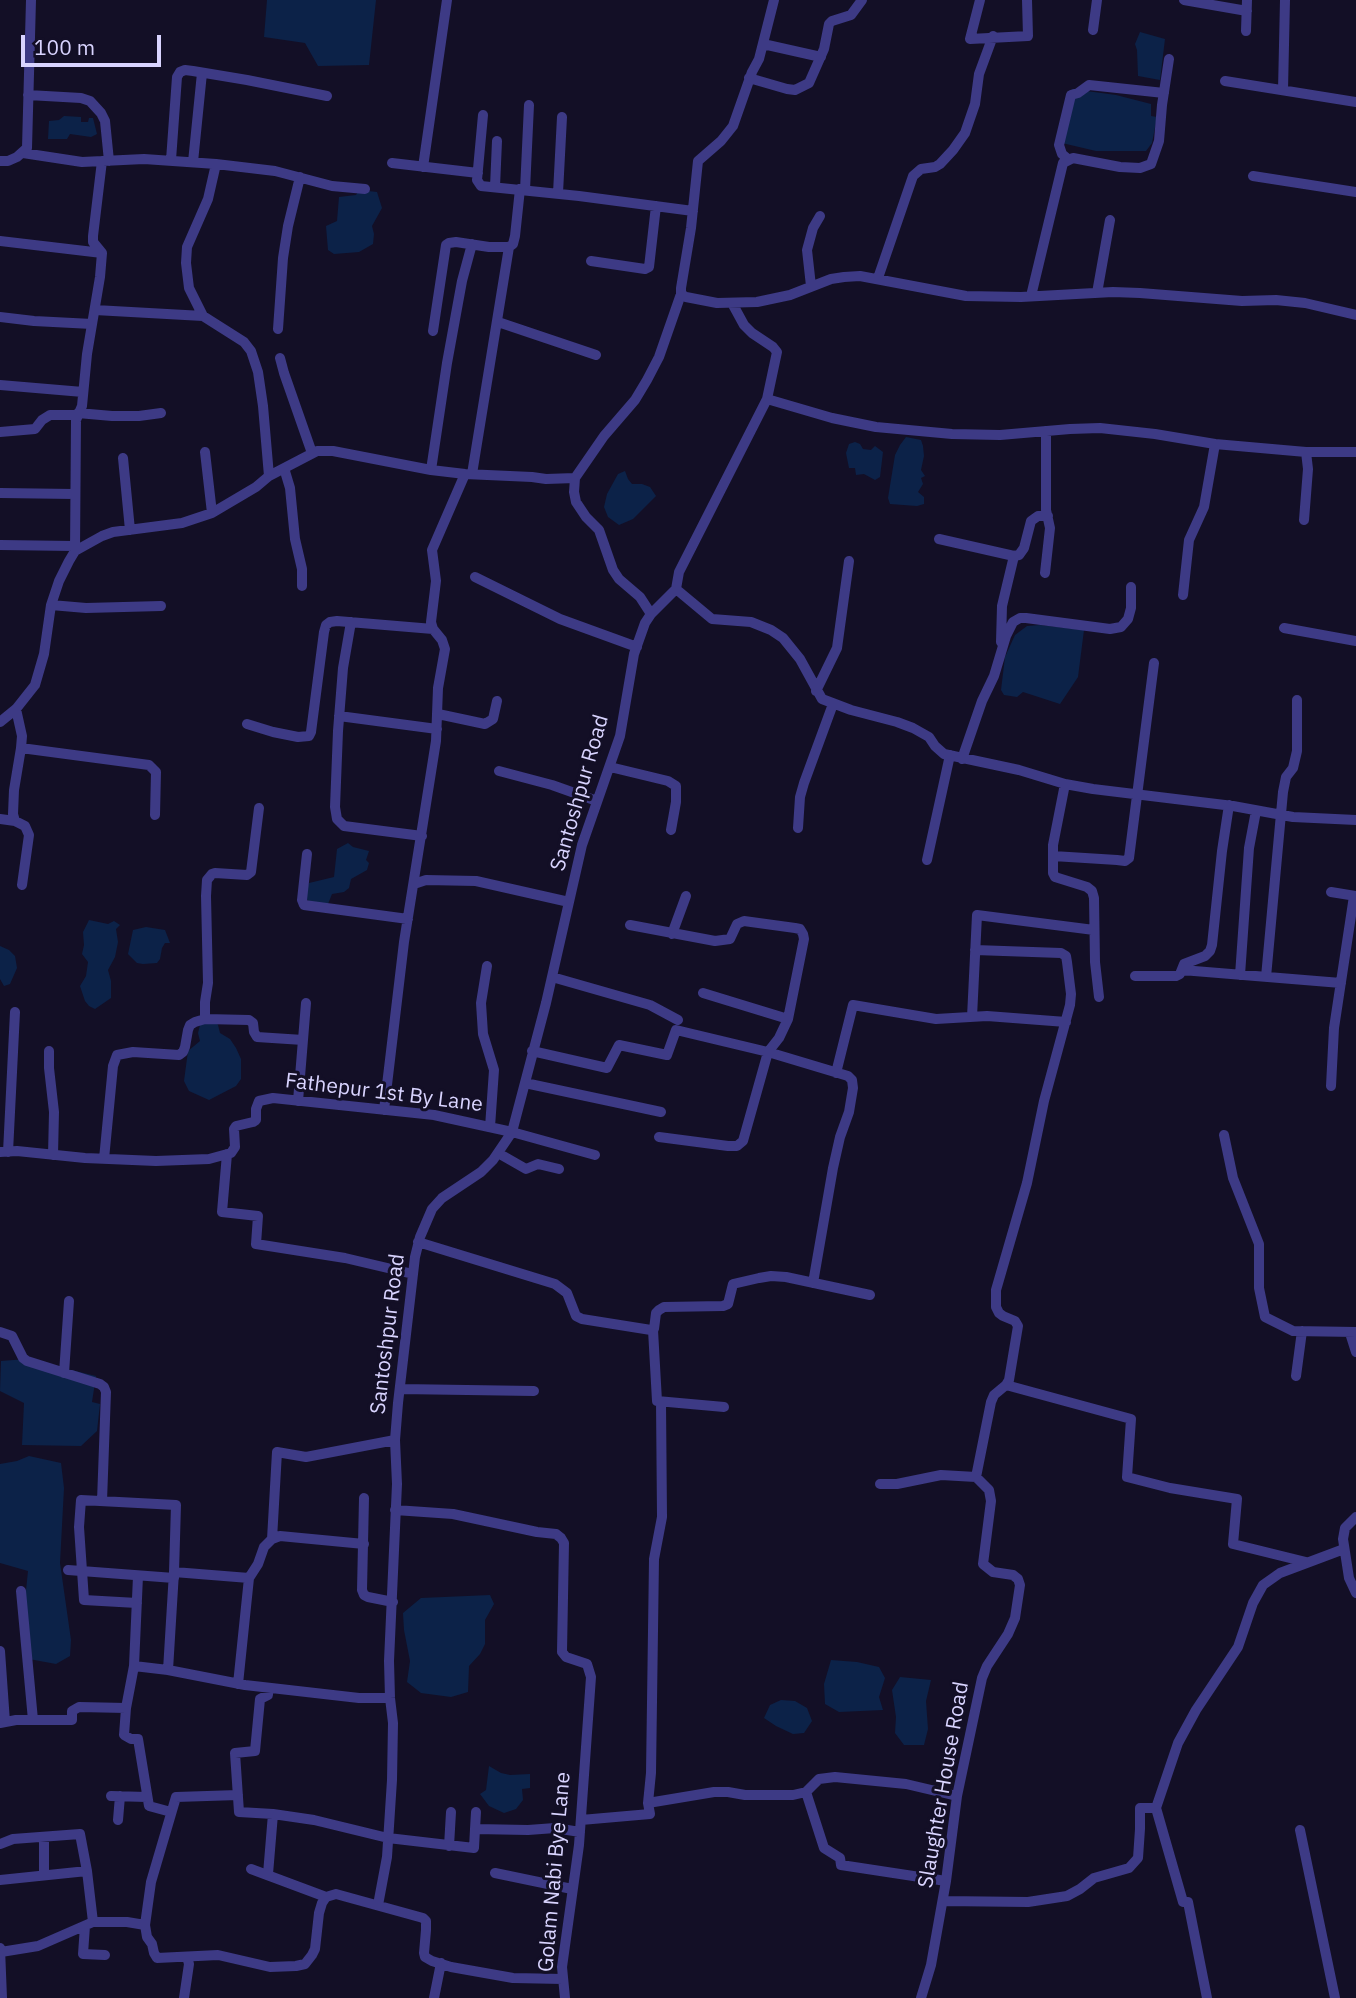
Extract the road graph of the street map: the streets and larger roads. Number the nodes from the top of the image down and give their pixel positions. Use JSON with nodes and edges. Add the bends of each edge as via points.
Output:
{"nodes":[{"id":1,"x":32,"y":0,"type":"edge"},
{"id":2,"x":447,"y":0,"type":"edge"},
{"id":3,"x":774,"y":0,"type":"edge"},
{"id":4,"x":862,"y":0,"type":"edge"},
{"id":5,"x":980,"y":0,"type":"edge"},
{"id":6,"x":1027,"y":0,"type":"edge"},
{"id":7,"x":1097,"y":0,"type":"edge"},
{"id":8,"x":1184,"y":0,"type":"edge"},
{"id":9,"x":1285,"y":0,"type":"edge"},
{"id":10,"x":1247,"y":5,"type":"edge"},
{"id":11,"x":1093,"y":30,"type":"dead end"},
{"id":12,"x":1247,"y":31,"type":"dead end"},
{"id":13,"x":993,"y":36,"type":"junction"},
{"id":14,"x":763,"y":44,"type":"junction"},
{"id":15,"x":821,"y":57,"type":"junction"},
{"id":16,"x":1169,"y":59,"type":"dead end"},
{"id":17,"x":202,"y":73,"type":"junction"},
{"id":18,"x":749,"y":78,"type":"junction"},
{"id":19,"x":1225,"y":81,"type":"dead end"},
{"id":20,"x":1283,"y":90,"type":"junction"},
{"id":21,"x":1164,"y":93,"type":"junction"},
{"id":22,"x":28,"y":95,"type":"junction"},
{"id":23,"x":327,"y":96,"type":"dead end"},
{"id":24,"x":1356,"y":102,"type":"edge"},
{"id":25,"x":529,"y":105,"type":"dead end"},
{"id":26,"x":483,"y":115,"type":"dead end"},
{"id":27,"x":562,"y":117,"type":"dead end"},
{"id":28,"x":497,"y":141,"type":"dead end"},
{"id":29,"x":23,"y":153,"type":"junction"},
{"id":30,"x":1068,"y":159,"type":"junction"},
{"id":31,"x":171,"y":160,"type":"junction"},
{"id":32,"x":0,"y":161,"type":"edge"},
{"id":33,"x":106,"y":161,"type":"junction"},
{"id":34,"x":193,"y":162,"type":"junction"},
{"id":35,"x":392,"y":163,"type":"dead end"},
{"id":36,"x":216,"y":164,"type":"junction"},
{"id":37,"x":424,"y":167,"type":"junction"},
{"id":38,"x":478,"y":173,"type":"junction"},
{"id":39,"x":1254,"y":176,"type":"dead end"},
{"id":40,"x":300,"y":177,"type":"junction"},
{"id":41,"x":495,"y":187,"type":"junction"},
{"id":42,"x":365,"y":189,"type":"dead end"},
{"id":43,"x":522,"y":190,"type":"junction"},
{"id":44,"x":1356,"y":192,"type":"edge"},
{"id":45,"x":558,"y":193,"type":"junction"},
{"id":46,"x":656,"y":206,"type":"junction"},
{"id":47,"x":693,"y":211,"type":"junction"},
{"id":48,"x":820,"y":216,"type":"dead end"},
{"id":49,"x":1110,"y":220,"type":"dead end"},
{"id":50,"x":0,"y":241,"type":"edge"},
{"id":51,"x":472,"y":244,"type":"junction"},
{"id":52,"x":509,"y":247,"type":"junction"},
{"id":53,"x":102,"y":253,"type":"junction"},
{"id":54,"x":591,"y":261,"type":"dead end"},
{"id":55,"x":878,"y":278,"type":"junction"},
{"id":56,"x":811,"y":286,"type":"junction"},
{"id":57,"x":1097,"y":293,"type":"junction"},
{"id":58,"x":681,"y":294,"type":"junction"},
{"id":59,"x":1031,"y":296,"type":"junction"},
{"id":60,"x":732,"y":303,"type":"junction"},
{"id":61,"x":95,"y":310,"type":"junction"},
{"id":62,"x":1356,"y":315,"type":"edge"},
{"id":63,"x":203,"y":316,"type":"junction"},
{"id":64,"x":0,"y":317,"type":"edge"},
{"id":65,"x":498,"y":323,"type":"junction"},
{"id":66,"x":92,"y":324,"type":"junction"},
{"id":67,"x":278,"y":329,"type":"dead end"},
{"id":68,"x":433,"y":331,"type":"dead end"},
{"id":69,"x":596,"y":355,"type":"dead end"},
{"id":70,"x":280,"y":358,"type":"dead end"},
{"id":71,"x":0,"y":385,"type":"edge"},
{"id":72,"x":83,"y":392,"type":"junction"},
{"id":73,"x":767,"y":399,"type":"junction"},
{"id":74,"x":78,"y":414,"type":"junction"},
{"id":75,"x":161,"y":414,"type":"dead end"},
{"id":76,"x":1046,"y":431,"type":"junction"},
{"id":77,"x":0,"y":432,"type":"edge"},
{"id":78,"x":1215,"y":444,"type":"junction"},
{"id":79,"x":205,"y":452,"type":"dead end"},
{"id":80,"x":1307,"y":452,"type":"junction"},
{"id":81,"x":1356,"y":452,"type":"edge"},
{"id":82,"x":312,"y":453,"type":"junction"},
{"id":83,"x":123,"y":458,"type":"dead end"},
{"id":84,"x":284,"y":468,"type":"junction"},
{"id":85,"x":431,"y":470,"type":"junction"},
{"id":86,"x":468,"y":474,"type":"junction"},
{"id":87,"x":269,"y":476,"type":"junction"},
{"id":88,"x":575,"y":478,"type":"junction"},
{"id":89,"x":0,"y":493,"type":"edge"},
{"id":90,"x":74,"y":494,"type":"junction"},
{"id":91,"x":212,"y":513,"type":"junction"},
{"id":92,"x":1048,"y":516,"type":"junction"},
{"id":93,"x":1304,"y":520,"type":"dead end"},
{"id":94,"x":130,"y":530,"type":"junction"},
{"id":95,"x":939,"y":539,"type":"dead end"},
{"id":96,"x":0,"y":545,"type":"edge"},
{"id":97,"x":75,"y":549,"type":"junction"},
{"id":98,"x":1014,"y":556,"type":"junction"},
{"id":99,"x":849,"y":561,"type":"dead end"},
{"id":100,"x":1045,"y":573,"type":"dead end"},
{"id":101,"x":475,"y":577,"type":"dead end"},
{"id":102,"x":302,"y":586,"type":"dead end"},
{"id":103,"x":1131,"y":587,"type":"dead end"},
{"id":104,"x":676,"y":589,"type":"junction"},
{"id":105,"x":1184,"y":594,"type":"dead end"},
{"id":106,"x":51,"y":605,"type":"junction"},
{"id":107,"x":161,"y":606,"type":"dead end"},
{"id":108,"x":651,"y":614,"type":"junction"},
{"id":109,"x":351,"y":622,"type":"junction"},
{"id":110,"x":1284,"y":628,"type":"dead end"},
{"id":111,"x":433,"y":629,"type":"junction"},
{"id":112,"x":1356,"y":641,"type":"edge"},
{"id":113,"x":637,"y":647,"type":"junction"},
{"id":114,"x":1001,"y":651,"type":"junction"},
{"id":115,"x":1154,"y":663,"type":"dead end"},
{"id":116,"x":816,"y":691,"type":"junction"},
{"id":117,"x":1297,"y":700,"type":"dead end"},
{"id":118,"x":497,"y":701,"type":"dead end"},
{"id":119,"x":833,"y":704,"type":"junction"},
{"id":120,"x":16,"y":709,"type":"junction"},
{"id":121,"x":438,"y":714,"type":"junction"},
{"id":122,"x":339,"y":716,"type":"junction"},
{"id":123,"x":0,"y":722,"type":"edge"},
{"id":124,"x":247,"y":724,"type":"dead end"},
{"id":125,"x":437,"y":729,"type":"junction"},
{"id":126,"x":21,"y":748,"type":"junction"},
{"id":127,"x":950,"y":755,"type":"junction"},
{"id":128,"x":962,"y":759,"type":"junction"},
{"id":129,"x":610,"y":767,"type":"junction"},
{"id":130,"x":499,"y":771,"type":"dead end"},
{"id":131,"x":1065,"y":784,"type":"junction"},
{"id":132,"x":1136,"y":794,"type":"junction"},
{"id":133,"x":597,"y":801,"type":"junction"},
{"id":134,"x":1229,"y":805,"type":"junction"},
{"id":135,"x":259,"y":808,"type":"dead end"},
{"id":136,"x":1256,"y":811,"type":"junction"},
{"id":137,"x":155,"y":815,"type":"dead end"},
{"id":138,"x":1282,"y":816,"type":"junction"},
{"id":139,"x":0,"y":819,"type":"edge"},
{"id":140,"x":1356,"y":820,"type":"edge"},
{"id":141,"x":15,"y":821,"type":"junction"},
{"id":142,"x":799,"y":828,"type":"dead end"},
{"id":143,"x":671,"y":830,"type":"dead end"},
{"id":144,"x":422,"y":836,"type":"junction"},
{"id":145,"x":307,"y":854,"type":"dead end"},
{"id":146,"x":1053,"y":856,"type":"junction"},
{"id":147,"x":927,"y":860,"type":"dead end"},
{"id":148,"x":22,"y":884,"type":"dead end"},
{"id":149,"x":414,"y":884,"type":"junction"},
{"id":150,"x":1331,"y":892,"type":"dead end"},
{"id":151,"x":686,"y":896,"type":"dead end"},
{"id":152,"x":1355,"y":896,"type":"edge"},
{"id":153,"x":569,"y":902,"type":"junction"},
{"id":154,"x":408,"y":919,"type":"junction"},
{"id":155,"x":630,"y":925,"type":"dead end"},
{"id":156,"x":1094,"y":930,"type":"junction"},
{"id":157,"x":671,"y":934,"type":"junction"},
{"id":158,"x":975,"y":950,"type":"junction"},
{"id":159,"x":487,"y":966,"type":"dead end"},
{"id":160,"x":1182,"y":970,"type":"junction"},
{"id":161,"x":1240,"y":975,"type":"junction"},
{"id":162,"x":1135,"y":976,"type":"dead end"},
{"id":163,"x":552,"y":977,"type":"junction"},
{"id":164,"x":1266,"y":977,"type":"junction"},
{"id":165,"x":1341,"y":983,"type":"junction"},
{"id":166,"x":703,"y":993,"type":"dead end"},
{"id":167,"x":1099,"y":997,"type":"dead end"},
{"id":168,"x":306,"y":1003,"type":"dead end"},
{"id":169,"x":15,"y":1012,"type":"dead end"},
{"id":170,"x":972,"y":1017,"type":"junction"},
{"id":171,"x":205,"y":1019,"type":"junction"},
{"id":172,"x":788,"y":1019,"type":"junction"},
{"id":173,"x":678,"y":1020,"type":"dead end"},
{"id":174,"x":1066,"y":1022,"type":"junction"},
{"id":175,"x":303,"y":1040,"type":"junction"},
{"id":176,"x":50,"y":1051,"type":"dead end"},
{"id":177,"x":532,"y":1051,"type":"junction"},
{"id":178,"x":768,"y":1052,"type":"junction"},
{"id":179,"x":836,"y":1073,"type":"junction"},
{"id":180,"x":525,"y":1083,"type":"junction"},
{"id":181,"x":1331,"y":1086,"type":"dead end"},
{"id":182,"x":298,"y":1101,"type":"junction"},
{"id":183,"x":384,"y":1110,"type":"junction"},
{"id":184,"x":661,"y":1112,"type":"dead end"},
{"id":185,"x":490,"y":1127,"type":"junction"},
{"id":186,"x":512,"y":1132,"type":"junction"},
{"id":187,"x":1224,"y":1135,"type":"dead end"},
{"id":188,"x":659,"y":1137,"type":"dead end"},
{"id":189,"x":4,"y":1152,"type":"edge"},
{"id":190,"x":498,"y":1153,"type":"junction"},
{"id":191,"x":227,"y":1154,"type":"junction"},
{"id":192,"x":53,"y":1155,"type":"junction"},
{"id":193,"x":595,"y":1155,"type":"dead end"},
{"id":194,"x":104,"y":1159,"type":"junction"},
{"id":195,"x":559,"y":1169,"type":"dead end"},
{"id":196,"x":418,"y":1242,"type":"junction"},
{"id":197,"x":413,"y":1274,"type":"junction"},
{"id":198,"x":813,"y":1283,"type":"junction"},
{"id":199,"x":870,"y":1294,"type":"dead end"},
{"id":200,"x":69,"y":1301,"type":"dead end"},
{"id":201,"x":653,"y":1330,"type":"junction"},
{"id":202,"x":1302,"y":1331,"type":"junction"},
{"id":203,"x":0,"y":1332,"type":"edge"},
{"id":204,"x":1353,"y":1332,"type":"edge"},
{"id":205,"x":1356,"y":1352,"type":"edge"},
{"id":206,"x":64,"y":1373,"type":"junction"},
{"id":207,"x":1296,"y":1376,"type":"dead end"},
{"id":208,"x":1006,"y":1385,"type":"junction"},
{"id":209,"x":400,"y":1389,"type":"junction"},
{"id":210,"x":534,"y":1391,"type":"dead end"},
{"id":211,"x":661,"y":1402,"type":"junction"},
{"id":212,"x":724,"y":1407,"type":"dead end"},
{"id":213,"x":396,"y":1440,"type":"junction"},
{"id":214,"x":976,"y":1477,"type":"junction"},
{"id":215,"x":880,"y":1484,"type":"dead end"},
{"id":216,"x":364,"y":1498,"type":"dead end"},
{"id":217,"x":102,"y":1501,"type":"junction"},
{"id":218,"x":396,"y":1510,"type":"junction"},
{"id":219,"x":1356,"y":1517,"type":"edge"},
{"id":220,"x":272,"y":1539,"type":"junction"},
{"id":221,"x":364,"y":1544,"type":"junction"},
{"id":222,"x":1344,"y":1549,"type":"junction"},
{"id":223,"x":1306,"y":1562,"type":"junction"},
{"id":224,"x":68,"y":1570,"type":"dead end"},
{"id":225,"x":82,"y":1571,"type":"junction"},
{"id":226,"x":174,"y":1575,"type":"junction"},
{"id":227,"x":138,"y":1576,"type":"junction"},
{"id":228,"x":249,"y":1578,"type":"junction"},
{"id":229,"x":21,"y":1591,"type":"dead end"},
{"id":230,"x":1356,"y":1593,"type":"edge"},
{"id":231,"x":393,"y":1602,"type":"junction"},
{"id":232,"x":136,"y":1603,"type":"junction"},
{"id":233,"x":0,"y":1651,"type":"edge"},
{"id":234,"x":134,"y":1667,"type":"junction"},
{"id":235,"x":168,"y":1670,"type":"junction"},
{"id":236,"x":238,"y":1684,"type":"junction"},
{"id":237,"x":268,"y":1688,"type":"junction"},
{"id":238,"x":390,"y":1698,"type":"junction"},
{"id":239,"x":126,"y":1708,"type":"junction"},
{"id":240,"x":33,"y":1720,"type":"junction"},
{"id":241,"x":3,"y":1722,"type":"edge"},
{"id":242,"x":806,"y":1792,"type":"junction"},
{"id":243,"x":238,"y":1795,"type":"junction"},
{"id":244,"x":957,"y":1796,"type":"junction"},
{"id":245,"x":148,"y":1797,"type":"junction"},
{"id":246,"x":648,"y":1803,"type":"junction"},
{"id":247,"x":1156,"y":1808,"type":"junction"},
{"id":248,"x":171,"y":1812,"type":"junction"},
{"id":249,"x":451,"y":1812,"type":"dead end"},
{"id":250,"x":476,"y":1812,"type":"dead end"},
{"id":251,"x":273,"y":1814,"type":"junction"},
{"id":252,"x":118,"y":1819,"type":"dead end"},
{"id":253,"x":581,"y":1820,"type":"junction"},
{"id":254,"x":475,"y":1829,"type":"junction"},
{"id":255,"x":1300,"y":1830,"type":"dead end"},
{"id":256,"x":580,"y":1832,"type":"junction"},
{"id":257,"x":44,"y":1837,"type":"junction"},
{"id":258,"x":388,"y":1838,"type":"junction"},
{"id":259,"x":0,"y":1844,"type":"edge"},
{"id":260,"x":449,"y":1846,"type":"junction"},
{"id":261,"x":251,"y":1869,"type":"dead end"},
{"id":262,"x":88,"y":1871,"type":"junction"},
{"id":263,"x":495,"y":1873,"type":"dead end"},
{"id":264,"x":268,"y":1874,"type":"junction"},
{"id":265,"x":44,"y":1875,"type":"junction"},
{"id":266,"x":0,"y":1880,"type":"edge"},
{"id":267,"x":946,"y":1881,"type":"junction"},
{"id":268,"x":572,"y":1889,"type":"junction"},
{"id":269,"x":326,"y":1897,"type":"junction"},
{"id":270,"x":943,"y":1901,"type":"junction"},
{"id":271,"x":378,"y":1905,"type":"junction"},
{"id":272,"x":89,"y":1924,"type":"junction"},
{"id":273,"x":145,"y":1925,"type":"junction"},
{"id":274,"x":1,"y":1950,"type":"edge"},
{"id":275,"x":105,"y":1955,"type":"dead end"},
{"id":276,"x":187,"y":1957,"type":"junction"},
{"id":277,"x":441,"y":1964,"type":"junction"},
{"id":278,"x":563,"y":1979,"type":"junction"},
{"id":279,"x":2,"y":1998,"type":"edge"},
{"id":280,"x":184,"y":1998,"type":"edge"},
{"id":281,"x":434,"y":1998,"type":"edge"},
{"id":282,"x":565,"y":1998,"type":"edge"},
{"id":283,"x":921,"y":1998,"type":"edge"},
{"id":284,"x":1207,"y":1998,"type":"edge"},
{"id":285,"x":1335,"y":1998,"type":"edge"}],
"edges":[{"from":1,"to":22,"type":"street"},
{"from":2,"to":37,"type":"street"},
{"from":3,"to":14,"type":"street"},
{"from":4,"to":15,"type":"street","via":[[851,15],[829,24]]},
{"from":5,"to":13,"type":"street","via":[[970,38]]},
{"from":6,"to":13,"type":"street","via":[[1028,36]]},
{"from":7,"to":11,"type":"street"},
{"from":8,"to":10,"type":"street"},
{"from":9,"to":20,"type":"street"},
{"from":10,"to":12,"type":"street"},
{"from":13,"to":55,"type":"street","via":[[965,133],[940,164],[913,176]]},
{"from":14,"to":15,"type":"street"},
{"from":14,"to":18,"type":"street"},
{"from":15,"to":18,"type":"street","via":[[809,83],[795,90]]},
{"from":16,"to":21,"type":"street"},
{"from":17,"to":23,"type":"street"},
{"from":17,"to":31,"type":"street","via":[[185,70],[177,77]]},
{"from":17,"to":34,"type":"street"},
{"from":18,"to":47,"type":"street","via":[[733,126],[698,161]]},
{"from":19,"to":20,"type":"street"},
{"from":20,"to":24,"type":"street"},
{"from":21,"to":30,"type":"street","via":[[1159,141],[1147,167]]},
{"from":21,"to":30,"type":"street","via":[[1090,85],[1071,95],[1059,145]]},
{"from":22,"to":29,"type":"street","via":[[28,142]]},
{"from":22,"to":33,"type":"street","via":[[90,101],[105,121]]},
{"from":25,"to":43,"type":"street"},
{"from":26,"to":38,"type":"street"},
{"from":27,"to":45,"type":"street"},
{"from":28,"to":41,"type":"street"},
{"from":29,"to":32,"type":"street"},
{"from":29,"to":33,"type":"street"},
{"from":30,"to":59,"type":"street","via":[[1061,169]]},
{"from":31,"to":33,"type":"street"},
{"from":31,"to":34,"type":"street"},
{"from":33,"to":53,"type":"street","via":[[93,236]]},
{"from":34,"to":36,"type":"street"},
{"from":35,"to":37,"type":"street"},
{"from":36,"to":40,"type":"street"},
{"from":36,"to":63,"type":"street","via":[[208,198],[187,247],[189,288]]},
{"from":37,"to":38,"type":"street"},
{"from":38,"to":41,"type":"street","via":[[478,184]]},
{"from":39,"to":44,"type":"street"},
{"from":40,"to":42,"type":"street"},
{"from":40,"to":67,"type":"street","via":[[283,258]]},
{"from":41,"to":43,"type":"street"},
{"from":43,"to":45,"type":"street"},
{"from":43,"to":52,"type":"street"},
{"from":45,"to":46,"type":"street"},
{"from":46,"to":47,"type":"street"},
{"from":46,"to":54,"type":"street","via":[[649,267]]},
{"from":47,"to":58,"type":"street"},
{"from":48,"to":56,"type":"street","via":[[807,250]]},
{"from":49,"to":57,"type":"street"},
{"from":50,"to":53,"type":"street"},
{"from":51,"to":52,"type":"street"},
{"from":51,"to":68,"type":"street","via":[[446,246]]},
{"from":51,"to":85,"type":"street"},
{"from":52,"to":65,"type":"street"},
{"from":53,"to":61,"type":"street"},
{"from":55,"to":56,"type":"street","via":[[844,276]]},
{"from":55,"to":59,"type":"street","via":[[967,296]]},
{"from":56,"to":60,"type":"street","via":[[771,300]]},
{"from":57,"to":59,"type":"street"},
{"from":57,"to":62,"type":"street","via":[[1276,300]]},
{"from":58,"to":60,"type":"street"},
{"from":58,"to":88,"type":"street","via":[[647,380]]},
{"from":60,"to":73,"type":"street","via":[[744,325],[777,352]]},
{"from":61,"to":63,"type":"street"},
{"from":61,"to":66,"type":"street"},
{"from":63,"to":87,"type":"street","via":[[251,351],[263,406]]},
{"from":64,"to":66,"type":"street"},
{"from":65,"to":69,"type":"street"},
{"from":65,"to":86,"type":"street"},
{"from":66,"to":72,"type":"street"},
{"from":70,"to":82,"type":"street"},
{"from":71,"to":72,"type":"street"},
{"from":72,"to":74,"type":"street"},
{"from":73,"to":76,"type":"street","via":[[876,427],[952,434]]},
{"from":73,"to":104,"type":"street","via":[[679,572]]},
{"from":74,"to":75,"type":"street"},
{"from":74,"to":77,"type":"street","via":[[50,415],[35,429]]},
{"from":74,"to":90,"type":"street"},
{"from":76,"to":78,"type":"street","via":[[1100,428]]},
{"from":76,"to":92,"type":"street"},
{"from":78,"to":80,"type":"street"},
{"from":78,"to":105,"type":"street","via":[[1204,507],[1189,541]]},
{"from":79,"to":91,"type":"street"},
{"from":80,"to":81,"type":"street"},
{"from":80,"to":93,"type":"street"},
{"from":82,"to":84,"type":"street"},
{"from":82,"to":85,"type":"street","via":[[333,451]]},
{"from":83,"to":94,"type":"street"},
{"from":84,"to":87,"type":"street"},
{"from":84,"to":102,"type":"street"},
{"from":85,"to":86,"type":"street"},
{"from":86,"to":88,"type":"street"},
{"from":86,"to":111,"type":"street","via":[[432,550],[436,581]]},
{"from":87,"to":91,"type":"street"},
{"from":88,"to":108,"type":"street","via":[[576,502],[599,530],[613,570]]},
{"from":89,"to":90,"type":"street"},
{"from":90,"to":97,"type":"street"},
{"from":91,"to":94,"type":"street","via":[[182,523]]},
{"from":92,"to":98,"type":"street","via":[[1031,521],[1022,552]]},
{"from":92,"to":100,"type":"street"},
{"from":94,"to":97,"type":"street"},
{"from":95,"to":98,"type":"street"},
{"from":96,"to":97,"type":"street"},
{"from":97,"to":106,"type":"street"},
{"from":98,"to":114,"type":"street","via":[[1002,606]]},
{"from":99,"to":116,"type":"street","via":[[836,648]]},
{"from":101,"to":113,"type":"street","via":[[559,619]]},
{"from":103,"to":114,"type":"street","via":[[1131,608],[1121,628],[1020,618],[1009,628]]},
{"from":104,"to":108,"type":"street"},
{"from":104,"to":116,"type":"street","via":[[712,620],[751,622],[783,638]]},
{"from":106,"to":107,"type":"street"},
{"from":106,"to":120,"type":"street","via":[[35,685]]},
{"from":108,"to":113,"type":"street","name":"Santoshpur Road"},
{"from":109,"to":111,"type":"street"},
{"from":109,"to":122,"type":"street"},
{"from":109,"to":124,"type":"street","via":[[326,625],[309,736]]},
{"from":110,"to":112,"type":"street"},
{"from":111,"to":121,"type":"street","via":[[445,649]]},
{"from":113,"to":129,"type":"street","name":"Santoshpur Road"},
{"from":114,"to":128,"type":"street"},
{"from":115,"to":132,"type":"street"},
{"from":116,"to":119,"type":"street"},
{"from":117,"to":138,"type":"street","via":[[1297,751],[1285,785]]},
{"from":118,"to":121,"type":"street","via":[[493,719],[485,724]]},
{"from":119,"to":127,"type":"street","via":[[913,728]]},
{"from":119,"to":142,"type":"street","via":[[800,797]]},
{"from":120,"to":123,"type":"street"},
{"from":120,"to":126,"type":"street"},
{"from":121,"to":125,"type":"street"},
{"from":122,"to":125,"type":"street"},
{"from":122,"to":144,"type":"street","via":[[335,807],[340,824]]},
{"from":125,"to":144,"type":"street"},
{"from":126,"to":137,"type":"street","via":[[149,765],[156,772]]},
{"from":126,"to":141,"type":"street","via":[[14,790]]},
{"from":127,"to":128,"type":"street"},
{"from":127,"to":147,"type":"street"},
{"from":128,"to":131,"type":"street"},
{"from":129,"to":133,"type":"street","name":"Santoshpur Road"},
{"from":129,"to":143,"type":"street","via":[[676,786]]},
{"from":130,"to":133,"type":"street"},
{"from":131,"to":132,"type":"street"},
{"from":131,"to":146,"type":"street"},
{"from":132,"to":134,"type":"street"},
{"from":132,"to":146,"type":"street","via":[[1129,858]]},
{"from":133,"to":153,"type":"street","name":"Santoshpur Road"},
{"from":134,"to":136,"type":"street"},
{"from":134,"to":160,"type":"street","via":[[1212,946]]},
{"from":135,"to":171,"type":"street","via":[[251,872],[215,873],[207,880]]},
{"from":136,"to":138,"type":"street"},
{"from":136,"to":161,"type":"street"},
{"from":138,"to":140,"type":"street"},
{"from":138,"to":164,"type":"street"},
{"from":139,"to":141,"type":"street"},
{"from":141,"to":148,"type":"street","via":[[25,826],[29,835]]},
{"from":144,"to":149,"type":"street"},
{"from":145,"to":154,"type":"street","via":[[304,905]]},
{"from":146,"to":156,"type":"street","via":[[1055,877],[1092,891]]},
{"from":149,"to":153,"type":"street","via":[[476,881]]},
{"from":149,"to":154,"type":"street"},
{"from":150,"to":152,"type":"street"},
{"from":151,"to":157,"type":"street"},
{"from":152,"to":165,"type":"street"},
{"from":153,"to":163,"type":"street","name":"Santoshpur Road"},
{"from":154,"to":183,"type":"street"},
{"from":155,"to":157,"type":"street"},
{"from":156,"to":158,"type":"street","via":[[977,915]]},
{"from":156,"to":167,"type":"street"},
{"from":157,"to":172,"type":"street","via":[[726,941],[744,921],[800,929],[804,939]]},
{"from":158,"to":170,"type":"street"},
{"from":158,"to":174,"type":"street","via":[[1066,956],[1071,994]]},
{"from":159,"to":185,"type":"street","via":[[481,1003],[483,1034],[494,1070]]},
{"from":160,"to":161,"type":"street"},
{"from":160,"to":162,"type":"street","via":[[1175,976]]},
{"from":161,"to":164,"type":"street"},
{"from":163,"to":173,"type":"street","via":[[650,1005]]},
{"from":163,"to":177,"type":"street","name":"Santoshpur Road"},
{"from":164,"to":165,"type":"street"},
{"from":165,"to":181,"type":"street"},
{"from":166,"to":172,"type":"street"},
{"from":168,"to":175,"type":"street"},
{"from":169,"to":189,"type":"street"},
{"from":170,"to":174,"type":"street"},
{"from":170,"to":179,"type":"street","via":[[936,1019],[853,1005]]},
{"from":171,"to":175,"type":"street","via":[[249,1020],[257,1037]]},
{"from":171,"to":194,"type":"street","via":[[190,1026],[186,1047],[179,1055],[117,1055]]},
{"from":172,"to":178,"type":"street"},
{"from":174,"to":208,"type":"street","via":[[996,1290],[999,1313],[1018,1326]]},
{"from":175,"to":182,"type":"street"},
{"from":176,"to":192,"type":"street"},
{"from":177,"to":178,"type":"street","via":[[607,1068],[620,1045],[667,1055],[676,1030]]},
{"from":177,"to":180,"type":"street","name":"Santoshpur Road"},
{"from":178,"to":179,"type":"street"},
{"from":178,"to":188,"type":"street","via":[[741,1144]]},
{"from":179,"to":198,"type":"street","via":[[848,1076],[853,1088],[833,1168]]},
{"from":180,"to":184,"type":"street"},
{"from":180,"to":186,"type":"street","name":"Santoshpur Road"},
{"from":182,"to":183,"type":"street","name":"Fathepur 1st By Lane"},
{"from":182,"to":191,"type":"street","name":"Fathepur 1st By Lane","via":[[259,1101],[256,1120],[236,1126],[235,1147]]},
{"from":183,"to":185,"type":"street","name":"Fathepur 1st By Lane"},
{"from":185,"to":186,"type":"street","name":"Fathepur 1st By Lane"},
{"from":186,"to":190,"type":"street","name":"Santoshpur Road"},
{"from":186,"to":193,"type":"street","name":"Fathepur 1st By Lane"},
{"from":187,"to":202,"type":"street","via":[[1233,1178],[1259,1244],[1259,1287],[1265,1317]]},
{"from":189,"to":192,"type":"street"},
{"from":190,"to":195,"type":"street","via":[[526,1169],[538,1164]]},
{"from":190,"to":196,"type":"street","name":"Santoshpur Road","via":[[481,1172],[437,1203]]},
{"from":191,"to":194,"type":"street","via":[[209,1159]]},
{"from":191,"to":197,"type":"street","via":[[222,1212],[258,1216],[256,1244]]},
{"from":192,"to":194,"type":"street"},
{"from":196,"to":197,"type":"street","name":"Santoshpur Road"},
{"from":196,"to":201,"type":"street","via":[[555,1284],[567,1293],[576,1316],[582,1319]]},
{"from":197,"to":209,"type":"street","name":"Santoshpur Road"},
{"from":198,"to":199,"type":"street"},
{"from":198,"to":201,"type":"street","via":[[771,1276],[739,1282],[723,1306],[664,1307],[656,1313]]},
{"from":200,"to":206,"type":"street"},
{"from":201,"to":211,"type":"street","via":[[656,1396]]},
{"from":202,"to":204,"type":"street"},
{"from":202,"to":207,"type":"street"},
{"from":203,"to":206,"type":"street","via":[[12,1336],[27,1362]]},
{"from":204,"to":205,"type":"street"},
{"from":206,"to":217,"type":"street","via":[[100,1384],[106,1392]]},
{"from":208,"to":214,"type":"street","via":[[991,1402]]},
{"from":208,"to":223,"type":"street","via":[[1131,1419],[1127,1477],[1237,1499],[1233,1545]]},
{"from":209,"to":210,"type":"street"},
{"from":209,"to":213,"type":"street","name":"Santoshpur Road"},
{"from":211,"to":212,"type":"street"},
{"from":211,"to":246,"type":"street","via":[[662,1517],[654,1559]]},
{"from":213,"to":218,"type":"street","name":"Santoshpur Road"},
{"from":213,"to":220,"type":"street","via":[[306,1457],[277,1452]]},
{"from":214,"to":215,"type":"street","via":[[941,1475]]},
{"from":214,"to":244,"type":"street","name":"Slaughter House Road","via":[[989,1490],[991,1501],[983,1564],[993,1572],[1013,1575],[1020,1585],[1011,1626],[982,1678]]},
{"from":216,"to":221,"type":"street"},
{"from":217,"to":225,"type":"street","via":[[81,1500]]},
{"from":217,"to":226,"type":"street","via":[[176,1505]]},
{"from":218,"to":231,"type":"street","name":"Santoshpur Road"},
{"from":218,"to":253,"type":"street","name":"Golam Nabi Bye Lane","via":[[453,1514],[556,1534],[564,1543],[562,1652],[587,1664],[591,1676]]},
{"from":219,"to":222,"type":"street","via":[[1343,1533]]},
{"from":220,"to":221,"type":"street","via":[[293,1536]]},
{"from":220,"to":228,"type":"street"},
{"from":221,"to":231,"type":"street","via":[[364,1594]]},
{"from":222,"to":223,"type":"street"},
{"from":222,"to":230,"type":"street"},
{"from":223,"to":247,"type":"street","via":[[1263,1585],[1238,1647],[1178,1743]]},
{"from":224,"to":225,"type":"street"},
{"from":225,"to":227,"type":"street"},
{"from":225,"to":232,"type":"street","via":[[84,1600]]},
{"from":226,"to":227,"type":"street"},
{"from":226,"to":228,"type":"street"},
{"from":226,"to":235,"type":"street"},
{"from":227,"to":232,"type":"street"},
{"from":228,"to":236,"type":"street"},
{"from":229,"to":240,"type":"street"},
{"from":231,"to":238,"type":"street","name":"Santoshpur Road"},
{"from":232,"to":234,"type":"street"},
{"from":233,"to":241,"type":"street"},
{"from":234,"to":235,"type":"street"},
{"from":234,"to":239,"type":"street"},
{"from":235,"to":236,"type":"street"},
{"from":236,"to":237,"type":"street"},
{"from":237,"to":238,"type":"street"},
{"from":237,"to":243,"type":"street","via":[[268,1695],[260,1699],[255,1751],[236,1753]]},
{"from":238,"to":258,"type":"street","name":"Santoshpur Road"},
{"from":239,"to":240,"type":"street","via":[[79,1707],[72,1711],[72,1720]]},
{"from":239,"to":245,"type":"street","via":[[124,1735],[138,1739]]},
{"from":240,"to":241,"type":"street"},
{"from":242,"to":244,"type":"street","via":[[819,1779],[835,1777],[906,1784]]},
{"from":242,"to":246,"type":"street","via":[[714,1792]]},
{"from":242,"to":267,"type":"street","via":[[824,1848],[840,1858],[841,1866]]},
{"from":243,"to":248,"type":"street","via":[[176,1797]]},
{"from":243,"to":251,"type":"street","via":[[239,1812]]},
{"from":244,"to":267,"type":"street","name":"Slaughter House Road"},
{"from":245,"to":248,"type":"street","via":[[149,1806]]},
{"from":245,"to":252,"type":"street","via":[[115,1796]]},
{"from":246,"to":253,"type":"street","via":[[650,1814]]},
{"from":247,"to":270,"type":"street","via":[[1140,1808],[1138,1858],[1129,1868],[1094,1878],[1067,1896],[1028,1902]]},
{"from":247,"to":284,"type":"street","via":[[1185,1902]]},
{"from":248,"to":273,"type":"street","via":[[151,1882]]},
{"from":249,"to":260,"type":"street"},
{"from":250,"to":254,"type":"street"},
{"from":251,"to":258,"type":"street"},
{"from":251,"to":264,"type":"street"},
{"from":253,"to":256,"type":"street","name":"Golam Nabi Bye Lane"},
{"from":254,"to":256,"type":"street"},
{"from":254,"to":260,"type":"street","via":[[474,1849]]},
{"from":255,"to":285,"type":"street"},
{"from":256,"to":268,"type":"street","name":"Golam Nabi Bye Lane"},
{"from":257,"to":259,"type":"street"},
{"from":257,"to":262,"type":"street","via":[[80,1834]]},
{"from":257,"to":265,"type":"street"},
{"from":258,"to":260,"type":"street"},
{"from":258,"to":271,"type":"street","name":"Santoshpur Road"},
{"from":261,"to":264,"type":"street"},
{"from":262,"to":265,"type":"street"},
{"from":262,"to":272,"type":"street"},
{"from":263,"to":268,"type":"street"},
{"from":264,"to":269,"type":"street"},
{"from":265,"to":266,"type":"street"},
{"from":267,"to":270,"type":"street","name":"Slaughter House Road"},
{"from":268,"to":278,"type":"street","name":"Golam Nabi Bye Lane"},
{"from":269,"to":271,"type":"street","via":[[336,1894]]},
{"from":269,"to":276,"type":"street","via":[[319,1913],[315,1949],[305,1964],[270,1967],[218,1955]]},
{"from":270,"to":283,"type":"street","name":"Slaughter House Road"},
{"from":271,"to":277,"type":"street","via":[[423,1918],[425,1957]]},
{"from":272,"to":273,"type":"street"},
{"from":272,"to":274,"type":"street","via":[[38,1946]]},
{"from":272,"to":275,"type":"street","via":[[83,1954]]},
{"from":273,"to":276,"type":"street","via":[[157,1958]]},
{"from":274,"to":279,"type":"street"},
{"from":276,"to":280,"type":"street"},
{"from":277,"to":278,"type":"street","via":[[513,1978]]},
{"from":277,"to":281,"type":"street"},
{"from":278,"to":282,"type":"street","name":"Golam Nabi Bye Lane"}]}
